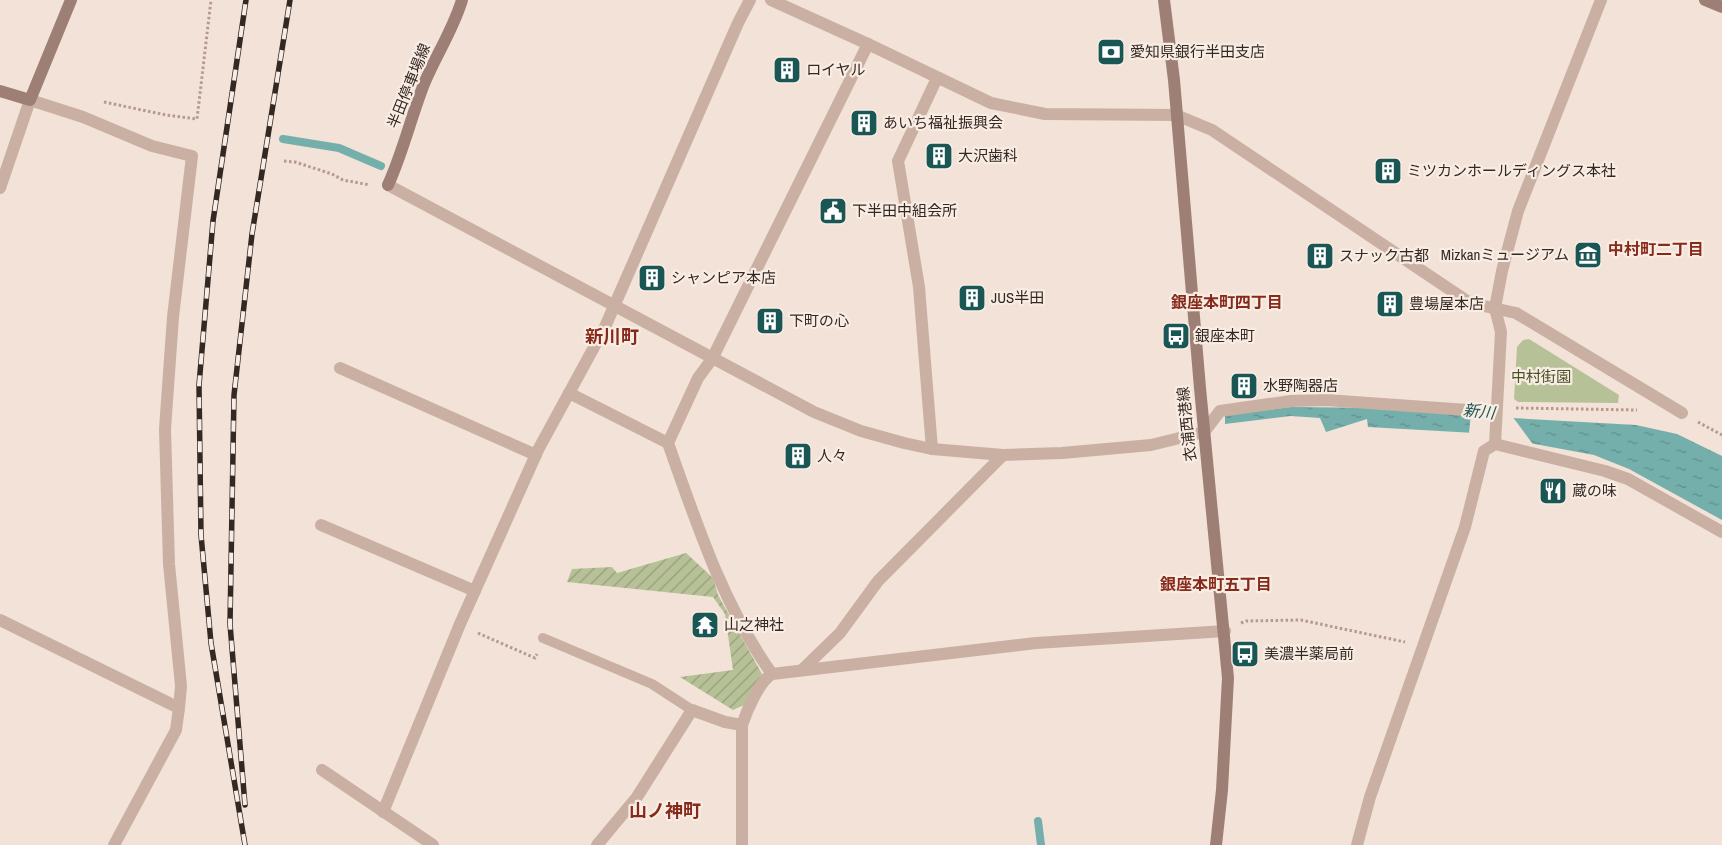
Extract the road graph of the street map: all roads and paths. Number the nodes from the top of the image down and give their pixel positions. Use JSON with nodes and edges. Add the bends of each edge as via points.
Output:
{"nodes":[{"id":1,"x":71,"y":0,"type":"edge"},
{"id":2,"x":211,"y":0,"type":"edge"},
{"id":3,"x":462,"y":0,"type":"edge"},
{"id":4,"x":750,"y":0,"type":"edge"},
{"id":5,"x":771,"y":0,"type":"edge"},
{"id":6,"x":1164,"y":0,"type":"edge"},
{"id":7,"x":1601,"y":0,"type":"edge"},
{"id":8,"x":1705,"y":0,"type":"edge"},
{"id":9,"x":1722,"y":7,"type":"edge"},
{"id":10,"x":868,"y":44,"type":"junction"},
{"id":11,"x":937,"y":78,"type":"junction"},
{"id":12,"x":0,"y":91,"type":"edge"},
{"id":13,"x":30,"y":100,"type":"junction"},
{"id":14,"x":97,"y":101,"type":"dead end"},
{"id":15,"x":1176,"y":116,"type":"junction"},
{"id":16,"x":284,"y":161,"type":"dead end"},
{"id":17,"x":388,"y":184,"type":"junction"},
{"id":18,"x":0,"y":188,"type":"edge"},
{"id":19,"x":614,"y":306,"type":"junction"},
{"id":20,"x":1495,"y":308,"type":"junction"},
{"id":21,"x":712,"y":359,"type":"junction"},
{"id":22,"x":340,"y":368,"type":"dead end"},
{"id":23,"x":569,"y":393,"type":"junction"},
{"id":24,"x":1646,"y":411,"type":"dead end"},
{"id":25,"x":1496,"y":413,"type":"junction"},
{"id":26,"x":1682,"y":413,"type":"joint"},
{"id":27,"x":1204,"y":432,"type":"junction"},
{"id":28,"x":1722,"y":435,"type":"edge"},
{"id":29,"x":1495,"y":442,"type":"junction"},
{"id":30,"x":668,"y":443,"type":"junction"},
{"id":31,"x":932,"y":449,"type":"junction"},
{"id":32,"x":536,"y":455,"type":"junction"},
{"id":33,"x":1002,"y":455,"type":"junction"},
{"id":34,"x":320,"y":525,"type":"dead end"},
{"id":35,"x":1722,"y":532,"type":"edge"},
{"id":36,"x":475,"y":591,"type":"junction"},
{"id":37,"x":0,"y":620,"type":"edge"},
{"id":38,"x":460,"y":624,"type":"junction"},
{"id":39,"x":1225,"y":631,"type":"junction"},
{"id":40,"x":543,"y":638,"type":"joint"},
{"id":41,"x":1422,"y":646,"type":"junction"},
{"id":42,"x":802,"y":670,"type":"junction"},
{"id":43,"x":772,"y":674,"type":"junction"},
{"id":44,"x":179,"y":708,"type":"junction"},
{"id":45,"x":692,"y":710,"type":"junction"},
{"id":46,"x":742,"y":725,"type":"junction"},
{"id":47,"x":322,"y":770,"type":"dead end"},
{"id":48,"x":383,"y":812,"type":"junction"},
{"id":49,"x":114,"y":845,"type":"edge"},
{"id":50,"x":433,"y":845,"type":"edge"},
{"id":51,"x":597,"y":845,"type":"edge"},
{"id":52,"x":742,"y":845,"type":"edge"},
{"id":53,"x":1216,"y":845,"type":"edge"},
{"id":54,"x":1357,"y":845,"type":"edge"}],
"edges":[{"from":1,"to":13,"type":"main road"},
{"from":2,"to":14,"type":"path","via":[[197,119],[166,116]]},
{"from":3,"to":17,"type":"main road","name":"半田停車場線","via":[[457,17],[425,81]]},
{"from":4,"to":19,"type":"street"},
{"from":5,"to":10,"type":"street"},
{"from":6,"to":15,"type":"main road","name":"衣浦西港線"},
{"from":7,"to":20,"type":"street","via":[[1518,212]]},
{"from":8,"to":9,"type":"main road"},
{"from":10,"to":11,"type":"street"},
{"from":10,"to":21,"type":"street"},
{"from":11,"to":15,"type":"street","via":[[991,103],[1045,114]]},
{"from":11,"to":31,"type":"street","via":[[898,161],[919,287]]},
{"from":12,"to":13,"type":"main road"},
{"from":13,"to":18,"type":"street"},
{"from":13,"to":44,"type":"street","via":[[83,117],[152,146],[192,156],[173,317],[165,430],[169,564],[181,686]]},
{"from":15,"to":20,"type":"street","via":[[1212,130],[1470,303]]},
{"from":15,"to":27,"type":"main road","name":"衣浦西港線"},
{"from":16,"to":17,"type":"path","via":[[343,180],[369,185]]},
{"from":17,"to":19,"type":"street"},
{"from":19,"to":21,"type":"street"},
{"from":19,"to":23,"type":"street"},
{"from":20,"to":25,"type":"street","via":[[1501,332]]},
{"from":20,"to":26,"type":"street","via":[[1516,313]]},
{"from":21,"to":30,"type":"street","via":[[698,378]]},
{"from":21,"to":31,"type":"street","via":[[814,412],[861,431]]},
{"from":22,"to":32,"type":"street"},
{"from":23,"to":30,"type":"street"},
{"from":23,"to":32,"type":"street"},
{"from":24,"to":25,"type":"path","via":[[1522,408]]},
{"from":25,"to":27,"type":"street","via":[[1326,400],[1291,401],[1220,411]]},
{"from":25,"to":29,"type":"street"},
{"from":26,"to":28,"type":"path"},
{"from":27,"to":33,"type":"street","via":[[1151,445]]},
{"from":27,"to":39,"type":"main road","name":"衣浦西港線"},
{"from":29,"to":35,"type":"street","via":[[1628,479]]},
{"from":29,"to":41,"type":"street","via":[[1484,451],[1465,527]]},
{"from":30,"to":43,"type":"street","via":[[730,602]]},
{"from":31,"to":33,"type":"street"},
{"from":32,"to":36,"type":"street"},
{"from":33,"to":42,"type":"street","via":[[878,581],[840,633]]},
{"from":34,"to":36,"type":"street"},
{"from":36,"to":38,"type":"street"},
{"from":37,"to":44,"type":"street"},
{"from":38,"to":40,"type":"path","via":[[535,658]]},
{"from":38,"to":48,"type":"street"},
{"from":39,"to":41,"type":"path","via":[[1246,621],[1301,620]]},
{"from":39,"to":42,"type":"street","via":[[1036,643]]},
{"from":39,"to":53,"type":"main road","name":"衣浦西港線","via":[[1228,678]]},
{"from":40,"to":45,"type":"lane","via":[[652,684]]},
{"from":41,"to":54,"type":"street","via":[[1370,797]]},
{"from":42,"to":43,"type":"street"},
{"from":43,"to":46,"type":"street","via":[[765,678]]},
{"from":44,"to":49,"type":"street","via":[[176,730]]},
{"from":45,"to":46,"type":"street"},
{"from":45,"to":51,"type":"street","via":[[637,797]]},
{"from":46,"to":52,"type":"street"},
{"from":47,"to":48,"type":"street"},
{"from":48,"to":50,"type":"street"}]}
